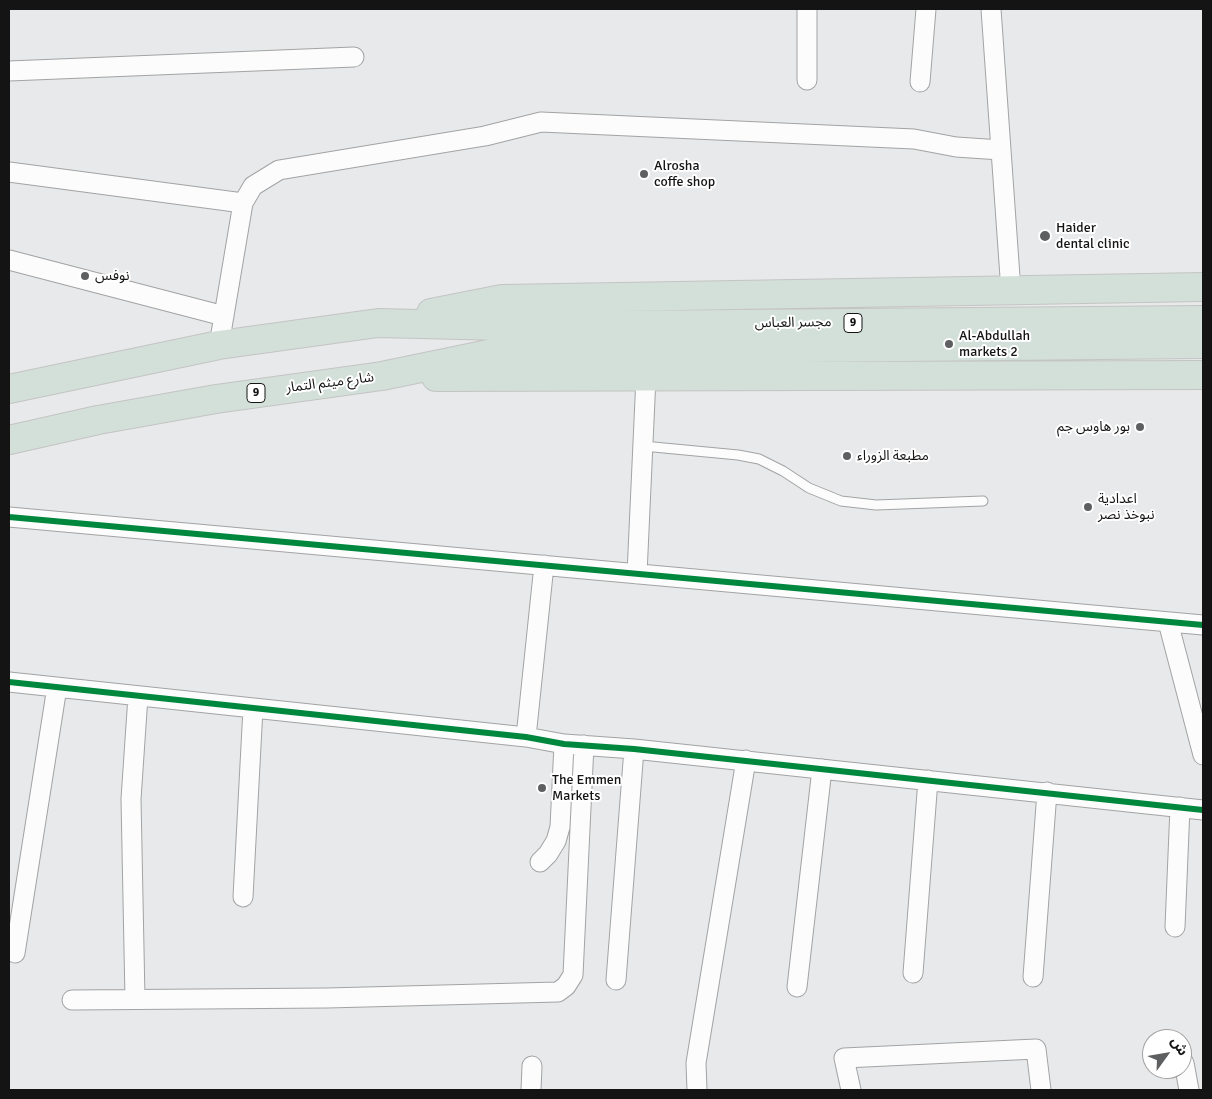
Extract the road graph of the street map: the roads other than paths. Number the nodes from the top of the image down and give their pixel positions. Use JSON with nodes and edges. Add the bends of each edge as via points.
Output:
{"nodes":[{"id":1,"x":807,"y":9,"type":"edge"},
{"id":2,"x":926,"y":9,"type":"edge"},
{"id":3,"x":991,"y":9,"type":"edge"},
{"id":4,"x":354,"y":57,"type":"dead end"},
{"id":5,"x":9,"y":71,"type":"edge"},
{"id":6,"x":807,"y":80,"type":"dead end"},
{"id":7,"x":920,"y":82,"type":"dead end"},
{"id":8,"x":1001,"y":150,"type":"junction"},
{"id":9,"x":9,"y":172,"type":"edge"},
{"id":10,"x":242,"y":203,"type":"junction"},
{"id":11,"x":9,"y":260,"type":"edge"},
{"id":12,"x":1203,"y":287,"type":"edge"},
{"id":13,"x":1011,"y":291,"type":"junction"},
{"id":14,"x":224,"y":316,"type":"junction"},
{"id":15,"x":1203,"y":320,"type":"edge"},
{"id":16,"x":378,"y":323,"type":"junction"},
{"id":17,"x":503,"y":339,"type":"junction"},
{"id":18,"x":1203,"y":344,"type":"edge"},
{"id":19,"x":220,"y":345,"type":"junction"},
{"id":20,"x":1203,"y":374,"type":"edge"},
{"id":21,"x":382,"y":376,"type":"junction"},
{"id":22,"x":646,"y":377,"type":"junction"},
{"id":23,"x":9,"y":389,"type":"edge"},
{"id":24,"x":9,"y":440,"type":"edge"},
{"id":25,"x":643,"y":446,"type":"junction"},
{"id":26,"x":983,"y":501,"type":"dead end"},
{"id":27,"x":9,"y":517,"type":"edge"},
{"id":28,"x":544,"y":565,"type":"junction"},
{"id":29,"x":636,"y":574,"type":"junction"},
{"id":30,"x":1168,"y":622,"type":"junction"},
{"id":31,"x":1203,"y":625,"type":"edge"},
{"id":32,"x":9,"y":682,"type":"edge"},
{"id":33,"x":56,"y":687,"type":"junction"},
{"id":34,"x":138,"y":696,"type":"junction"},
{"id":35,"x":253,"y":708,"type":"junction"},
{"id":36,"x":526,"y":737,"type":"junction"},
{"id":37,"x":564,"y":744,"type":"junction"},
{"id":38,"x":584,"y":745,"type":"junction"},
{"id":39,"x":634,"y":748,"type":"junction"},
{"id":40,"x":1203,"y":755,"type":"edge"},
{"id":41,"x":746,"y":760,"type":"junction"},
{"id":42,"x":822,"y":768,"type":"junction"},
{"id":43,"x":928,"y":780,"type":"junction"},
{"id":44,"x":1047,"y":792,"type":"junction"},
{"id":45,"x":1180,"y":807,"type":"junction"},
{"id":46,"x":1203,"y":810,"type":"edge"},
{"id":47,"x":540,"y":862,"type":"dead end"},
{"id":48,"x":243,"y":897,"type":"dead end"},
{"id":49,"x":1175,"y":927,"type":"dead end"},
{"id":50,"x":15,"y":953,"type":"dead end"},
{"id":51,"x":913,"y":973,"type":"dead end"},
{"id":52,"x":1033,"y":977,"type":"dead end"},
{"id":53,"x":616,"y":980,"type":"dead end"},
{"id":54,"x":797,"y":987,"type":"dead end"},
{"id":55,"x":134,"y":999,"type":"junction"},
{"id":56,"x":72,"y":1000,"type":"dead end"},
{"id":57,"x":532,"y":1066,"type":"dead end"},
{"id":58,"x":531,"y":1090,"type":"edge"},
{"id":59,"x":697,"y":1090,"type":"edge"},
{"id":60,"x":851,"y":1090,"type":"edge"},
{"id":61,"x":1041,"y":1090,"type":"edge"}],
"edges":[{"from":1,"to":6,"type":"street"},
{"from":2,"to":7,"type":"street"},
{"from":3,"to":8,"type":"street"},
{"from":4,"to":5,"type":"street"},
{"from":8,"to":10,"type":"street","via":[[956,147],[914,139],[541,122],[485,136],[279,170],[254,186]]},
{"from":8,"to":13,"type":"street"},
{"from":9,"to":10,"type":"street"},
{"from":10,"to":14,"type":"street"},
{"from":11,"to":14,"type":"street"},
{"from":12,"to":13,"type":"highway"},
{"from":13,"to":16,"type":"highway","via":[[502,299]]},
{"from":14,"to":19,"type":"street"},
{"from":15,"to":17,"type":"highway","name":"مجسر العباس","number":"9"},
{"from":16,"to":17,"type":"highway","number":"9"},
{"from":16,"to":19,"type":"highway","number":"9"},
{"from":17,"to":18,"type":"highway","name":"مجسر العباس","number":"9"},
{"from":17,"to":21,"type":"highway","name":"شارع ميثم التمار","number":"9"},
{"from":19,"to":23,"type":"highway","number":"9"},
{"from":20,"to":22,"type":"highway"},
{"from":21,"to":22,"type":"highway"},
{"from":21,"to":24,"type":"highway","name":"شارع ميثم التمار","number":"9","via":[[216,399]]},
{"from":22,"to":25,"type":"street"},
{"from":25,"to":26,"type":"lane","via":[[759,459],[809,488],[841,501],[876,505]]},
{"from":25,"to":29,"type":"street"},
{"from":27,"to":28,"type":"street"},
{"from":28,"to":29,"type":"street"},
{"from":28,"to":36,"type":"street"},
{"from":29,"to":30,"type":"street"},
{"from":30,"to":31,"type":"street"},
{"from":30,"to":40,"type":"street"},
{"from":32,"to":33,"type":"street"},
{"from":33,"to":34,"type":"street"},
{"from":33,"to":50,"type":"street"},
{"from":34,"to":35,"type":"street"},
{"from":34,"to":55,"type":"street","via":[[131,798]]},
{"from":35,"to":36,"type":"street"},
{"from":35,"to":48,"type":"street"},
{"from":36,"to":37,"type":"street"},
{"from":37,"to":38,"type":"street"},
{"from":37,"to":47,"type":"street","via":[[560,827],[552,847]]},
{"from":38,"to":39,"type":"street"},
{"from":38,"to":55,"type":"street","via":[[573,974],[558,992]]},
{"from":39,"to":41,"type":"street"},
{"from":39,"to":53,"type":"street"},
{"from":41,"to":42,"type":"street"},
{"from":41,"to":59,"type":"street","via":[[696,1063]]},
{"from":42,"to":43,"type":"street"},
{"from":42,"to":54,"type":"street"},
{"from":43,"to":44,"type":"street"},
{"from":43,"to":51,"type":"street"},
{"from":44,"to":45,"type":"street"},
{"from":44,"to":52,"type":"street"},
{"from":45,"to":46,"type":"street"},
{"from":45,"to":49,"type":"street"},
{"from":55,"to":56,"type":"street"},
{"from":57,"to":58,"type":"street"},
{"from":60,"to":61,"type":"street","via":[[844,1058],[1036,1049]]}]}
